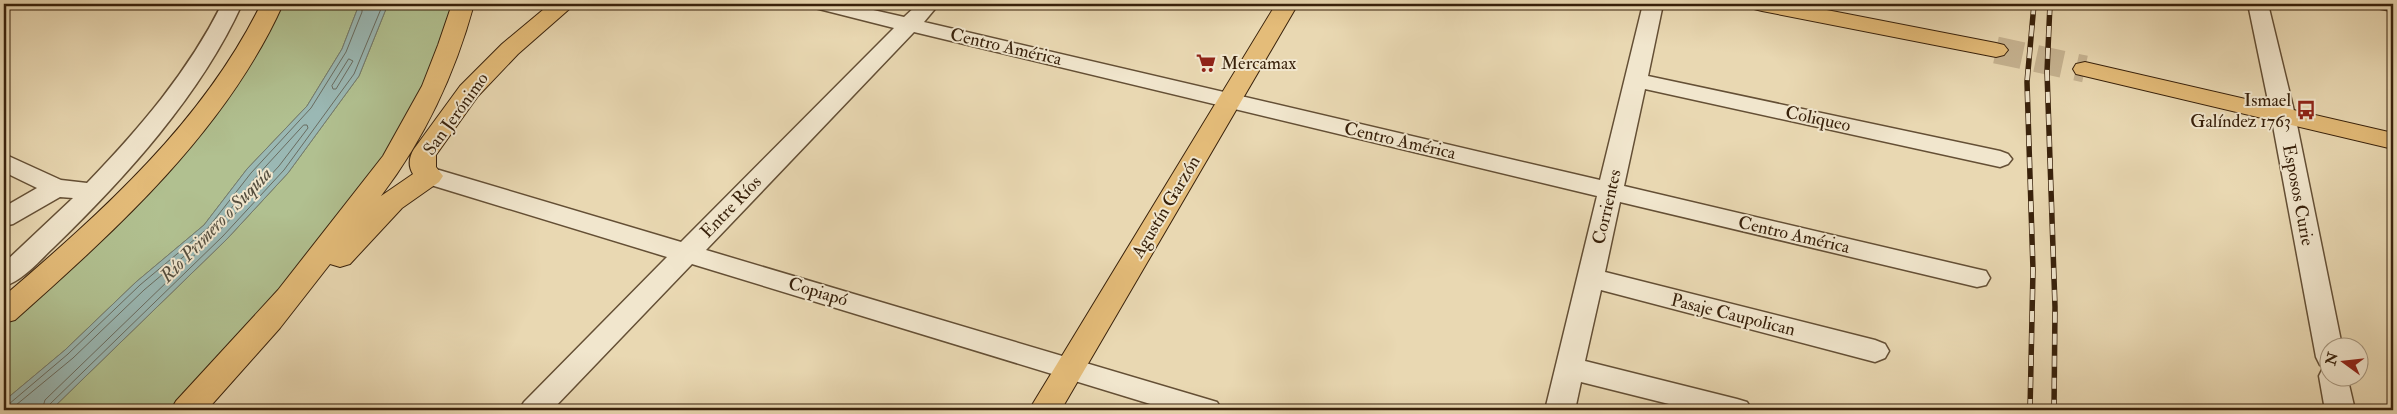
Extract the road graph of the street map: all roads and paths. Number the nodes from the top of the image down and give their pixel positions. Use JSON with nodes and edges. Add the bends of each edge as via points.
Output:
{"nodes":[{"id":1,"x":232,"y":4,"type":"edge"},
{"id":2,"x":272,"y":4,"type":"edge"},
{"id":3,"x":463,"y":4,"type":"edge"},
{"id":4,"x":554,"y":4,"type":"edge"},
{"id":5,"x":564,"y":4,"type":"edge"},
{"id":6,"x":822,"y":4,"type":"edge"},
{"id":7,"x":929,"y":4,"type":"edge"},
{"id":8,"x":1287,"y":4,"type":"edge"},
{"id":9,"x":1653,"y":4,"type":"edge"},
{"id":10,"x":1762,"y":4,"type":"edge"},
{"id":11,"x":2258,"y":4,"type":"edge"},
{"id":12,"x":2384,"y":4,"type":"edge"},
{"id":13,"x":2393,"y":6,"type":"edge"},
{"id":14,"x":909,"y":24,"type":"junction"},
{"id":15,"x":1996,"y":50,"type":"tunnel mouth"},
{"id":16,"x":2085,"y":69,"type":"tunnel mouth"},
{"id":17,"x":1636,"y":80,"type":"junction"},
{"id":18,"x":1228,"y":100,"type":"junction"},
{"id":19,"x":2283,"y":115,"type":"junction"},
{"id":20,"x":2393,"y":141,"type":"edge"},
{"id":21,"x":2000,"y":159,"type":"dead end"},
{"id":22,"x":392,"y":160,"type":"junction"},
{"id":23,"x":4,"y":162,"type":"edge"},
{"id":24,"x":430,"y":176,"type":"junction"},
{"id":25,"x":56,"y":188,"type":"junction"},
{"id":26,"x":1610,"y":191,"type":"junction"},
{"id":27,"x":94,"y":192,"type":"junction"},
{"id":28,"x":4,"y":218,"type":"edge"},
{"id":29,"x":686,"y":252,"type":"junction"},
{"id":30,"x":4,"y":277,"type":"edge"},
{"id":31,"x":1591,"y":278,"type":"junction"},
{"id":32,"x":1978,"y":278,"type":"dead end"},
{"id":33,"x":4,"y":312,"type":"edge"},
{"id":34,"x":261,"y":332,"type":"junction"},
{"id":35,"x":2326,"y":336,"type":"edge"},
{"id":36,"x":1875,"y":352,"type":"dead end"},
{"id":37,"x":1570,"y":368,"type":"junction"},
{"id":38,"x":1070,"y":369,"type":"junction"},
{"id":39,"x":2335,"y":386,"type":"edge"},
{"id":40,"x":188,"y":410,"type":"edge"},
{"id":41,"x":534,"y":410,"type":"edge"},
{"id":42,"x":1045,"y":410,"type":"edge"},
{"id":43,"x":1207,"y":410,"type":"edge"},
{"id":44,"x":1560,"y":410,"type":"edge"},
{"id":45,"x":1737,"y":410,"type":"edge"},
{"id":46,"x":2340,"y":410,"type":"edge"}],
"edges":[{"from":1,"to":27,"type":"street","via":[[200,66],[159,119]]},
{"from":2,"to":33,"type":"main road","via":[[236,69],[158,170],[86,240]]},
{"from":3,"to":22,"type":"main road","via":[[440,73]]},
{"from":4,"to":22,"type":"main road","name":"San Jerónimo","via":[[477,60]]},
{"from":5,"to":24,"type":"main road","name":"San Jerónimo","via":[[491,67],[469,91],[423,155],[423,169]]},
{"from":6,"to":14,"type":"street","name":"Centro América"},
{"from":7,"to":14,"type":"street","name":"Entre Ríos"},
{"from":8,"to":18,"type":"main road","name":"Agustín Garzón"},
{"from":9,"to":17,"type":"street","name":"Corrientes"},
{"from":10,"to":15,"type":"main road"},
{"from":11,"to":19,"type":"street","name":"Esposos Curie"},
{"from":12,"to":13,"type":"street"},
{"from":14,"to":18,"type":"street","name":"Centro América"},
{"from":14,"to":29,"type":"street","name":"Entre Ríos"},
{"from":16,"to":19,"type":"main road"},
{"from":17,"to":21,"type":"street","name":"Coliqueo"},
{"from":17,"to":26,"type":"street","name":"Corrientes"},
{"from":18,"to":26,"type":"street","name":"Centro América"},
{"from":18,"to":38,"type":"main road","name":"Agustín Garzón"},
{"from":19,"to":20,"type":"main road"},
{"from":19,"to":35,"type":"street","name":"Esposos Curie"},
{"from":22,"to":34,"type":"main road","via":[[314,268]]},
{"from":23,"to":25,"type":"street"},
{"from":24,"to":29,"type":"street","name":"Copiapó"},
{"from":24,"to":34,"type":"main road","name":"San Jerónimo","via":[[393,200],[330,267]]},
{"from":25,"to":27,"type":"street"},
{"from":25,"to":28,"type":"street"},
{"from":26,"to":31,"type":"street","name":"Corrientes"},
{"from":26,"to":32,"type":"street","name":"Centro América"},
{"from":27,"to":30,"type":"street"},
{"from":29,"to":38,"type":"street","name":"Copiapó"},
{"from":29,"to":41,"type":"street","name":"Entre Ríos"},
{"from":31,"to":36,"type":"street","name":"Pasaje Caupolican"},
{"from":31,"to":37,"type":"street","name":"Corrientes"},
{"from":34,"to":40,"type":"main road"},
{"from":37,"to":44,"type":"street","name":"Corrientes"},
{"from":37,"to":45,"type":"street"},
{"from":38,"to":42,"type":"main road","name":"Agustín Garzón"},
{"from":38,"to":43,"type":"street","name":"Copiapó"},
{"from":39,"to":46,"type":"street"}]}
